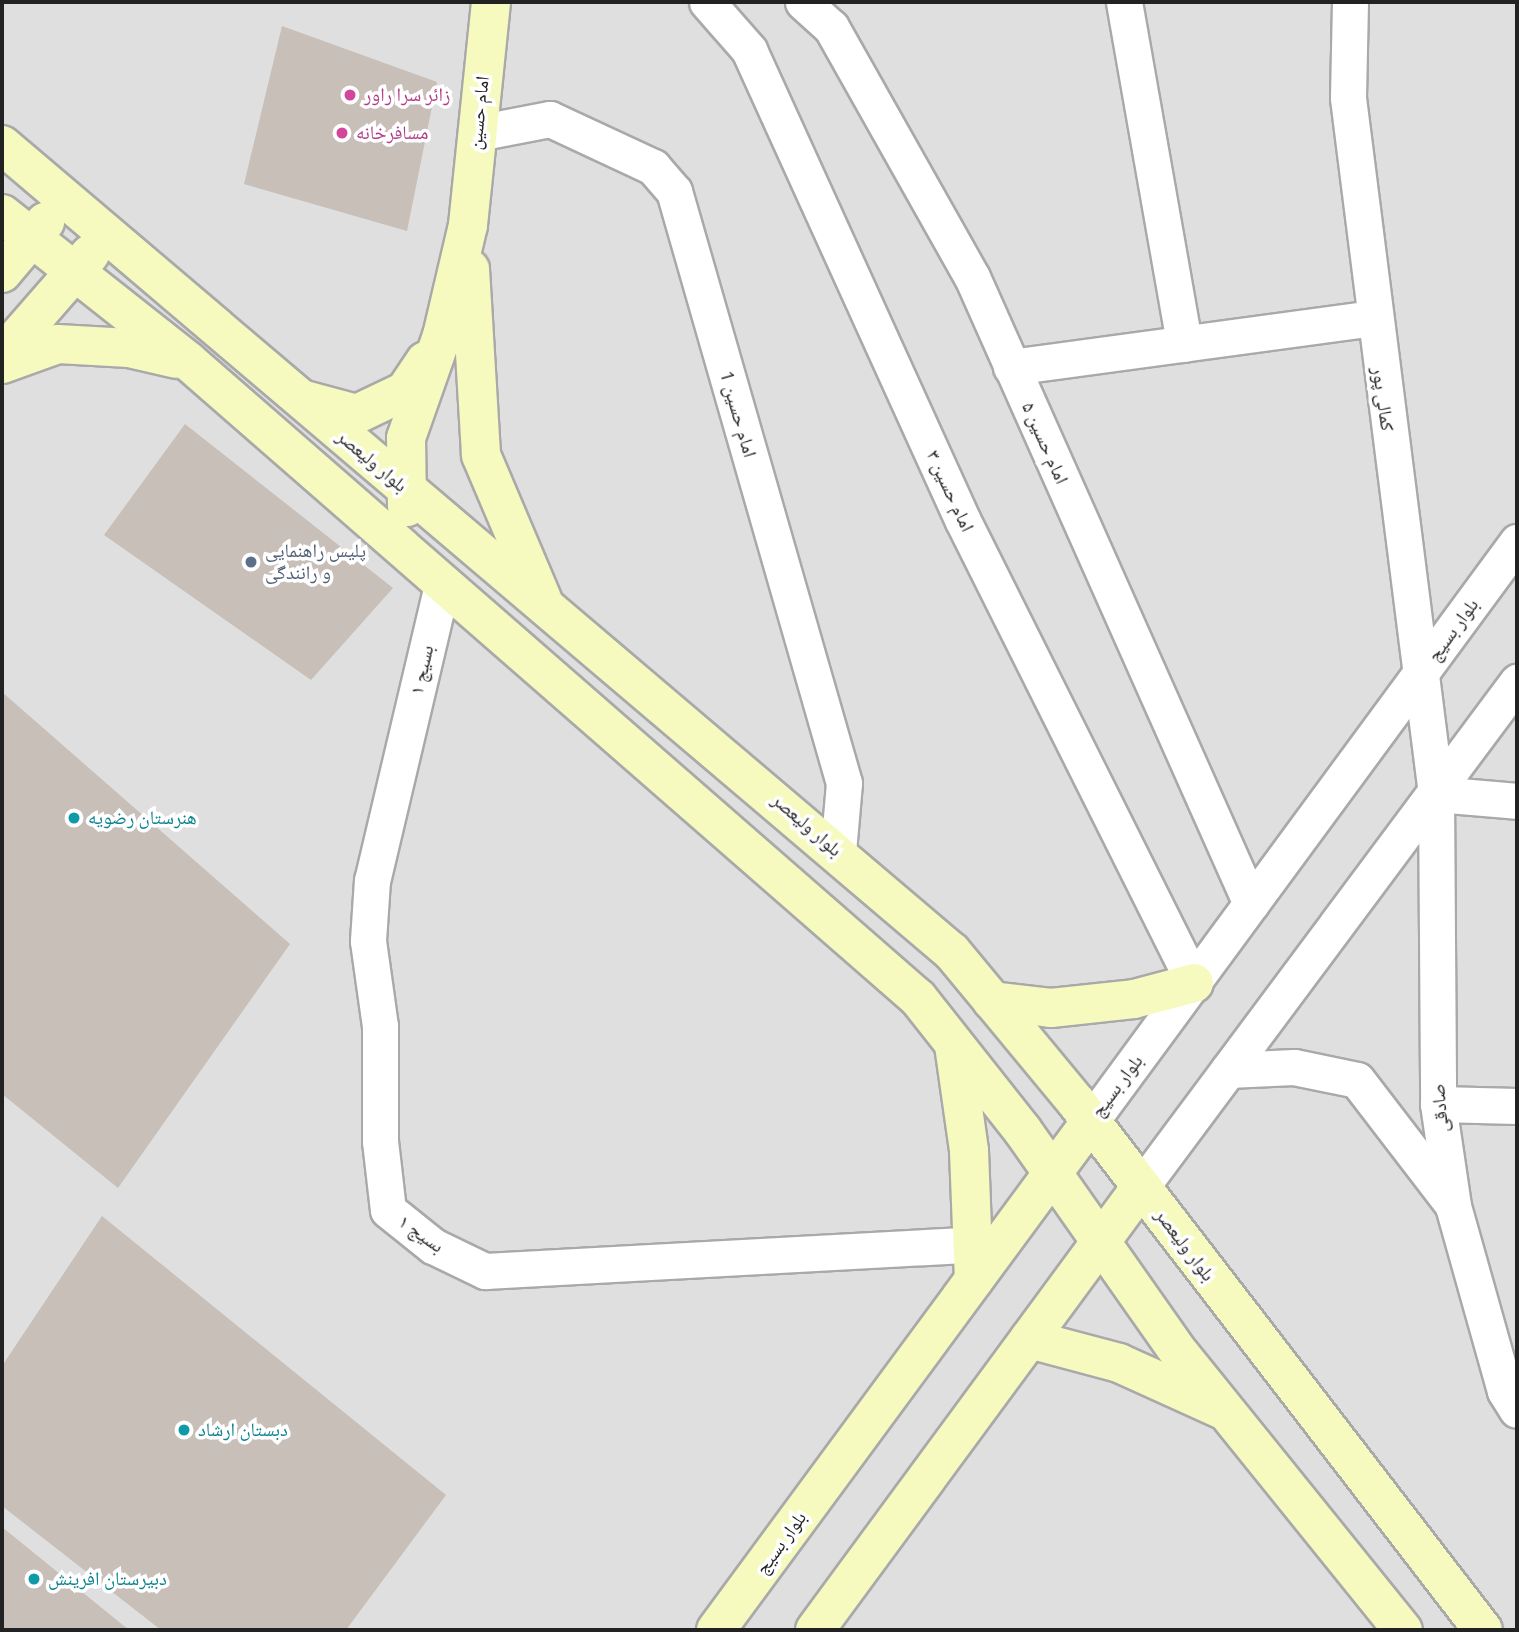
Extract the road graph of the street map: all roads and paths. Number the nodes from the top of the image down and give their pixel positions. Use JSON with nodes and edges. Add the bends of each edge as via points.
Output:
{"nodes":[{"id":1,"x":491,"y":2,"type":"edge"},
{"id":2,"x":707,"y":2,"type":"edge"},
{"id":3,"x":803,"y":2,"type":"edge"},
{"id":4,"x":1124,"y":2,"type":"edge"},
{"id":5,"x":1350,"y":2,"type":"edge"},
{"id":6,"x":477,"y":133,"type":"junction"},
{"id":7,"x":2,"y":145,"type":"edge"},
{"id":8,"x":65,"y":200,"type":"junction"},
{"id":9,"x":2,"y":214,"type":"edge"},
{"id":10,"x":468,"y":225,"type":"junction"},
{"id":11,"x":105,"y":235,"type":"junction"},
{"id":12,"x":29,"y":240,"type":"junction"},
{"id":13,"x":2,"y":273,"type":"edge"},
{"id":14,"x":74,"y":274,"type":"junction"},
{"id":15,"x":1372,"y":318,"type":"junction"},
{"id":16,"x":442,"y":336,"type":"junction"},
{"id":17,"x":1184,"y":344,"type":"junction"},
{"id":18,"x":2,"y":355,"type":"edge"},
{"id":19,"x":188,"y":361,"type":"junction"},
{"id":20,"x":2,"y":364,"type":"edge"},
{"id":21,"x":1012,"y":367,"type":"junction"},
{"id":22,"x":294,"y":397,"type":"junction"},
{"id":23,"x":403,"y":487,"type":"junction"},
{"id":24,"x":1517,"y":542,"type":"edge"},
{"id":25,"x":432,"y":576,"type":"junction"},
{"id":26,"x":544,"y":604,"type":"junction"},
{"id":27,"x":1420,"y":675,"type":"junction"},
{"id":28,"x":1517,"y":682,"type":"edge"},
{"id":29,"x":1436,"y":794,"type":"junction"},
{"id":30,"x":1517,"y":802,"type":"edge"},
{"id":31,"x":838,"y":851,"type":"junction"},
{"id":32,"x":1251,"y":904,"type":"junction"},
{"id":33,"x":1194,"y":983,"type":"junction"},
{"id":34,"x":992,"y":1000,"type":"junction"},
{"id":35,"x":954,"y":1043,"type":"junction"},
{"id":36,"x":1228,"y":1070,"type":"junction"},
{"id":37,"x":1438,"y":1104,"type":"junction"},
{"id":38,"x":1517,"y":1106,"type":"edge"},
{"id":39,"x":1091,"y":1121,"type":"junction"},
{"id":40,"x":1053,"y":1173,"type":"junction"},
{"id":41,"x":1141,"y":1187,"type":"junction"},
{"id":42,"x":1453,"y":1206,"type":"junction"},
{"id":43,"x":1100,"y":1244,"type":"junction"},
{"id":44,"x":983,"y":1256,"type":"junction"},
{"id":45,"x":1030,"y":1339,"type":"junction"},
{"id":46,"x":1517,"y":1410,"type":"edge"},
{"id":47,"x":1227,"y":1412,"type":"junction"},
{"id":48,"x":716,"y":1630,"type":"edge"},
{"id":49,"x":816,"y":1630,"type":"edge"},
{"id":50,"x":1403,"y":1630,"type":"edge"},
{"id":51,"x":1483,"y":1630,"type":"edge"}],
"edges":[{"from":1,"to":6,"type":"street","name":"امام حسین"},
{"from":2,"to":33,"type":"street","name":"امام حسین ۳","via":[[749,50],[963,521]]},
{"from":3,"to":21,"type":"street","name":"امام حسین ۵","via":[[837,39],[972,277]]},
{"from":4,"to":17,"type":"street"},
{"from":5,"to":15,"type":"street","name":"کمالی پور","via":[[1348,98]]},
{"from":6,"to":10,"type":"street","name":"امام حسین"},
{"from":6,"to":31,"type":"street","name":"امام حسین 1","via":[[550,119],[653,167],[674,191],[844,783]]},
{"from":7,"to":8,"type":"street","name":"بلوار ولیعصر"},
{"from":8,"to":11,"type":"street","name":"بلوار ولیعصر"},
{"from":8,"to":12,"type":"street"},
{"from":9,"to":12,"type":"street"},
{"from":10,"to":16,"type":"street"},
{"from":10,"to":26,"type":"street","via":[[481,455]]},
{"from":11,"to":14,"type":"street"},
{"from":11,"to":22,"type":"street","name":"بلوار ولیعصر"},
{"from":12,"to":13,"type":"street"},
{"from":12,"to":14,"type":"street"},
{"from":14,"to":18,"type":"street"},
{"from":14,"to":19,"type":"street"},
{"from":15,"to":17,"type":"street"},
{"from":15,"to":27,"type":"street","name":"کمالی پور"},
{"from":16,"to":22,"type":"street","via":[[405,391],[357,414]]},
{"from":16,"to":23,"type":"street","via":[[407,438]]},
{"from":17,"to":21,"type":"street"},
{"from":19,"to":20,"type":"street","via":[[129,348],[58,344]]},
{"from":19,"to":25,"type":"street"},
{"from":21,"to":32,"type":"street","name":"امام حسین ۵"},
{"from":22,"to":23,"type":"street","name":"بلوار ولیعصر"},
{"from":23,"to":25,"type":"street"},
{"from":23,"to":26,"type":"street","name":"بلوار ولیعصر"},
{"from":24,"to":27,"type":"street","name":"بلوار بسیج"},
{"from":25,"to":35,"type":"street","via":[[830,916],[918,998]]},
{"from":25,"to":44,"type":"street","name":"بسیج ۱","via":[[372,880],[368,942],[380,1026],[380,1141],[388,1210],[433,1246],[485,1271]]},
{"from":26,"to":31,"type":"street","name":"بلوار ولیعصر"},
{"from":27,"to":29,"type":"street","name":"کمالی پور"},
{"from":27,"to":32,"type":"street","name":"بلوار بسیج"},
{"from":28,"to":29,"type":"street"},
{"from":29,"to":30,"type":"street"},
{"from":29,"to":36,"type":"street"},
{"from":29,"to":37,"type":"street","name":"صادقی"},
{"from":31,"to":34,"type":"street","name":"بلوار ولیعصر","via":[[952,952]]},
{"from":32,"to":33,"type":"street","name":"بلوار بسیج"},
{"from":33,"to":34,"type":"street","via":[[1134,999],[1051,1008]]},
{"from":33,"to":39,"type":"street","name":"بلوار بسیج"},
{"from":34,"to":39,"type":"street","name":"بلوار ولیعصر"},
{"from":35,"to":40,"type":"street"},
{"from":35,"to":44,"type":"street"},
{"from":36,"to":41,"type":"street"},
{"from":36,"to":42,"type":"street","via":[[1294,1067],[1357,1080]]},
{"from":37,"to":38,"type":"street"},
{"from":37,"to":42,"type":"street","name":"صادقی"},
{"from":39,"to":40,"type":"street","name":"بلوار بسیج"},
{"from":39,"to":41,"type":"street","name":"بلوار ولیعصر"},
{"from":40,"to":43,"type":"street"},
{"from":40,"to":44,"type":"street","name":"بلوار بسیج"},
{"from":41,"to":43,"type":"street"},
{"from":41,"to":51,"type":"street","name":"بلوار ولیعصر"},
{"from":42,"to":46,"type":"street","name":"صادقی","via":[[1505,1391]]},
{"from":43,"to":45,"type":"street"},
{"from":43,"to":47,"type":"street"},
{"from":44,"to":48,"type":"street","name":"بلوار بسیج"},
{"from":45,"to":47,"type":"street","via":[[1119,1363]]},
{"from":45,"to":49,"type":"street"},
{"from":47,"to":50,"type":"street"}]}
